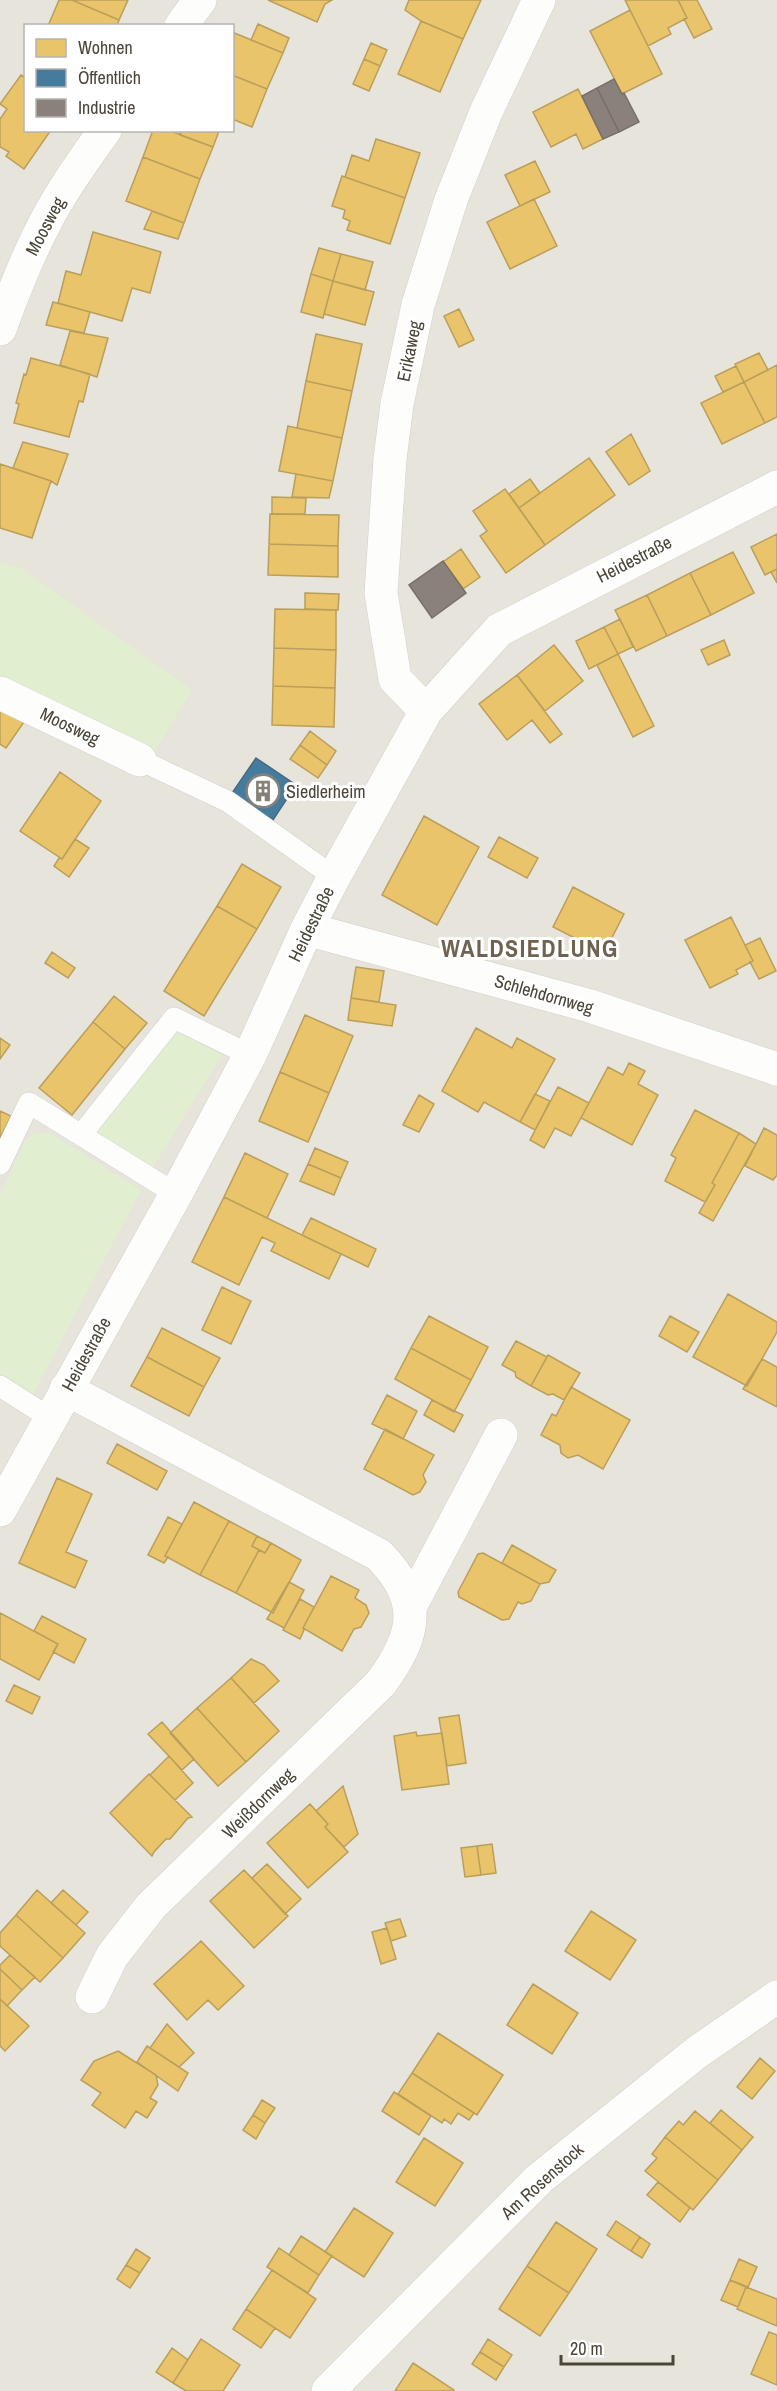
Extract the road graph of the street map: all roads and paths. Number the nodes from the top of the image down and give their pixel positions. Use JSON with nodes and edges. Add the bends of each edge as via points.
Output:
{"nodes":[{"id":1,"x":200,"y":0,"type":"edge"},
{"id":2,"x":539,"y":0,"type":"edge"},
{"id":3,"x":182,"y":24,"type":"edge"},
{"id":4,"x":104,"y":132,"type":"edge"},
{"id":5,"x":0,"y":329,"type":"edge"},
{"id":6,"x":777,"y":487,"type":"edge"},
{"id":7,"x":0,"y":693,"type":"edge"},
{"id":8,"x":426,"y":711,"type":"junction"},
{"id":9,"x":140,"y":760,"type":"joint"},
{"id":10,"x":334,"y":878,"type":"junction"},
{"id":11,"x":308,"y":929,"type":"junction"},
{"id":12,"x":250,"y":1054,"type":"junction"},
{"id":13,"x":777,"y":1069,"type":"edge"},
{"id":14,"x":81,"y":1135,"type":"junction"},
{"id":15,"x":0,"y":1164,"type":"edge"},
{"id":16,"x":176,"y":1194,"type":"junction"},
{"id":17,"x":0,"y":1386,"type":"edge"},
{"id":18,"x":66,"y":1389,"type":"junction"},
{"id":19,"x":50,"y":1418,"type":"junction"},
{"id":20,"x":501,"y":1435,"type":"dead end"},
{"id":21,"x":0,"y":1510,"type":"edge"},
{"id":22,"x":411,"y":1605,"type":"junction"},
{"id":23,"x":92,"y":1997,"type":"dead end"},
{"id":24,"x":777,"y":1997,"type":"edge"},
{"id":25,"x":328,"y":2391,"type":"edge"}],
"edges":[{"from":1,"to":3,"type":"street"},
{"from":2,"to":8,"type":"street","name":"Erikaweg","via":[[486,112],[451,200],[418,305],[397,404],[381,593],[395,679]]},
{"from":4,"to":5,"type":"street","name":"Moosweg","via":[[45,221]]},
{"from":6,"to":8,"type":"street","name":"Heidestraße","via":[[499,630]]},
{"from":7,"to":9,"type":"street","name":"Moosweg"},
{"from":8,"to":10,"type":"street","name":"Heidestraße"},
{"from":9,"to":10,"type":"lane","via":[[227,801]]},
{"from":10,"to":11,"type":"street","name":"Heidestraße"},
{"from":11,"to":12,"type":"street","name":"Heidestraße"},
{"from":11,"to":13,"type":"street","name":"Schlehdornweg","via":[[590,1006]]},
{"from":12,"to":14,"type":"lane","via":[[174,1018]]},
{"from":12,"to":16,"type":"street","name":"Heidestraße"},
{"from":14,"to":15,"type":"lane","via":[[29,1103]]},
{"from":14,"to":16,"type":"lane"},
{"from":16,"to":18,"type":"street","name":"Heidestraße"},
{"from":17,"to":19,"type":"lane"},
{"from":18,"to":19,"type":"street","name":"Heidestraße"},
{"from":18,"to":22,"type":"street","via":[[379,1555],[396,1572]]},
{"from":19,"to":21,"type":"street","name":"Heidestraße"},
{"from":20,"to":22,"type":"street","name":"Weißdornweg"},
{"from":22,"to":23,"type":"street","name":"Weißdornweg","via":[[406,1641],[399,1659],[381,1683],[151,1906],[112,1956]]},
{"from":24,"to":25,"type":"street","name":"Am Rosenstock","via":[[696,2053],[538,2179]]}]}
